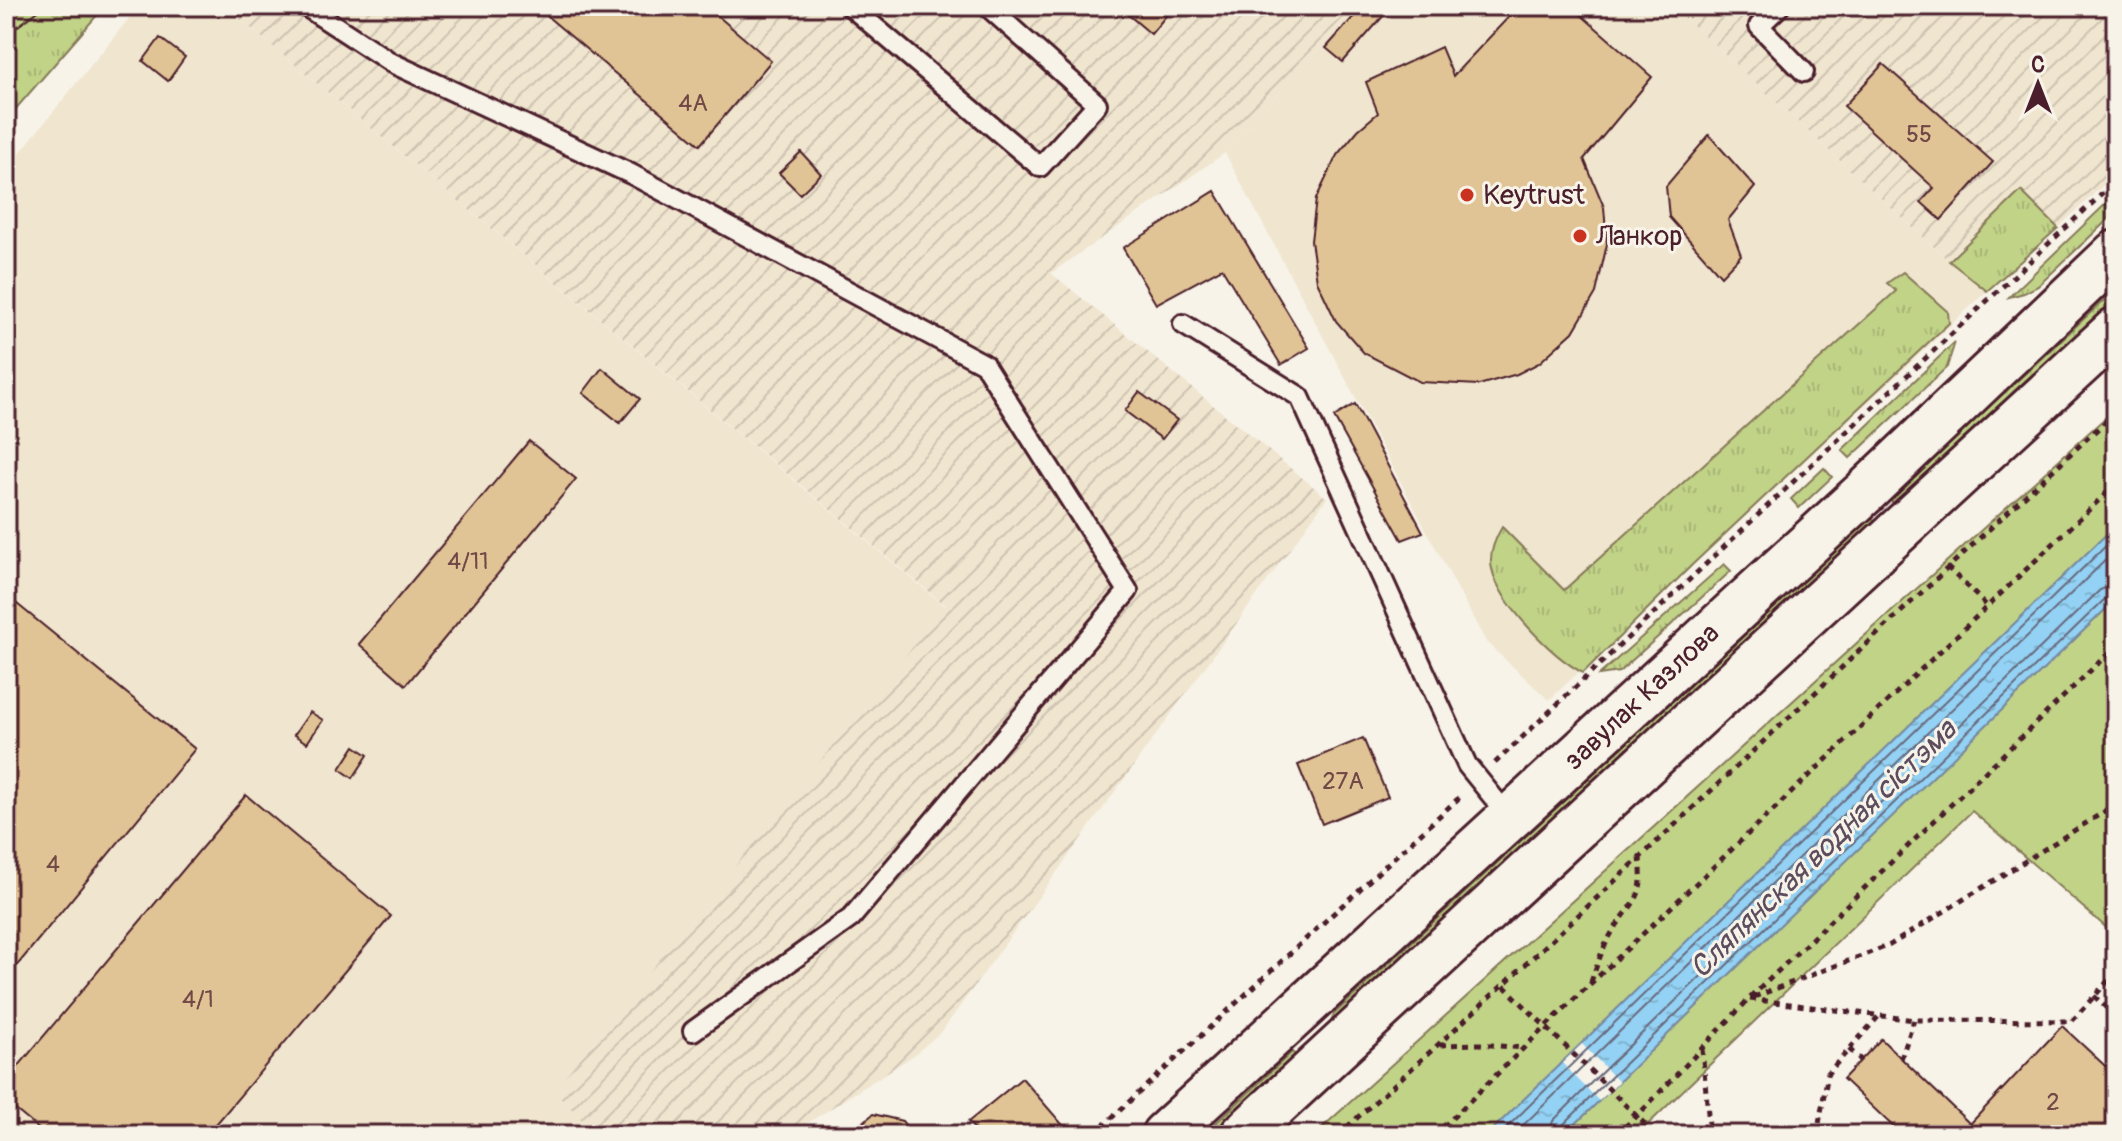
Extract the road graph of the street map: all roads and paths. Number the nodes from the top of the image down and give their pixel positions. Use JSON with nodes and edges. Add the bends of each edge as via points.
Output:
{"nodes":[{"id":1,"x":305,"y":6,"type":"edge"},
{"id":2,"x":850,"y":6,"type":"edge"},
{"id":3,"x":987,"y":6,"type":"edge"},
{"id":4,"x":1780,"y":6,"type":"edge"},
{"id":5,"x":1804,"y":72,"type":"dead end"},
{"id":6,"x":2116,"y":181,"type":"edge"},
{"id":7,"x":2116,"y":253,"type":"edge"},
{"id":8,"x":1183,"y":324,"type":"dead end"},
{"id":9,"x":2116,"y":330,"type":"edge"},
{"id":10,"x":2116,"y":412,"type":"edge"},
{"id":11,"x":2116,"y":484,"type":"edge"},
{"id":12,"x":1947,"y":567,"type":"junction"},
{"id":13,"x":1986,"y":605,"type":"junction"},
{"id":14,"x":2116,"y":646,"type":"edge"},
{"id":15,"x":1478,"y":779,"type":"junction"},
{"id":16,"x":2116,"y":799,"type":"edge"},
{"id":17,"x":1510,"y":818,"type":"junction"},
{"id":18,"x":1640,"y":858,"type":"junction"},
{"id":19,"x":2116,"y":873,"type":"edge"},
{"id":20,"x":2116,"y":888,"type":"edge"},
{"id":21,"x":2116,"y":972,"type":"edge"},
{"id":22,"x":1591,"y":983,"type":"junction"},
{"id":23,"x":1504,"y":986,"type":"junction"},
{"id":24,"x":2094,"y":996,"type":"junction"},
{"id":25,"x":1749,"y":999,"type":"junction"},
{"id":26,"x":1299,"y":1013,"type":"junction"},
{"id":27,"x":1878,"y":1017,"type":"junction"},
{"id":28,"x":2116,"y":1017,"type":"edge"},
{"id":29,"x":1914,"y":1020,"type":"junction"},
{"id":30,"x":1545,"y":1027,"type":"junction"},
{"id":31,"x":693,"y":1031,"type":"dead end"},
{"id":32,"x":1439,"y":1045,"type":"junction"},
{"id":33,"x":1523,"y":1048,"type":"junction"},
{"id":34,"x":1701,"y":1048,"type":"junction"},
{"id":35,"x":1335,"y":1049,"type":"junction"},
{"id":36,"x":1849,"y":1049,"type":"junction"},
{"id":37,"x":1901,"y":1059,"type":"dead end"},
{"id":38,"x":1861,"y":1060,"type":"dead end"},
{"id":39,"x":1638,"y":1115,"type":"junction"},
{"id":40,"x":1093,"y":1135,"type":"edge"},
{"id":41,"x":1164,"y":1135,"type":"edge"},
{"id":42,"x":1243,"y":1135,"type":"edge"},
{"id":43,"x":1338,"y":1135,"type":"edge"},
{"id":44,"x":1435,"y":1135,"type":"edge"},
{"id":45,"x":1616,"y":1135,"type":"edge"},
{"id":46,"x":1656,"y":1135,"type":"edge"},
{"id":47,"x":1710,"y":1135,"type":"edge"},
{"id":48,"x":1817,"y":1135,"type":"edge"}],
"edges":[{"from":1,"to":31,"type":"lane","via":[[392,63],[631,174],[984,364],[1128,591],[851,918]]},
{"from":2,"to":3,"type":"lane","via":[[1040,167],[1097,104]]},
{"from":4,"to":5,"type":"lane","via":[[1759,26]]},
{"from":6,"to":15,"type":"path"},
{"from":7,"to":17,"type":"main road","name":"завулак Казлова"},
{"from":8,"to":15,"type":"lane","via":[[1300,397],[1467,765]]},
{"from":9,"to":35,"type":"main road","name":"завулак Казлова"},
{"from":10,"to":12,"type":"path"},
{"from":11,"to":13,"type":"path"},
{"from":12,"to":13,"type":"path"},
{"from":12,"to":18,"type":"path"},
{"from":13,"to":22,"type":"path"},
{"from":14,"to":25,"type":"path"},
{"from":15,"to":17,"type":"lane"},
{"from":15,"to":40,"type":"path"},
{"from":16,"to":25,"type":"path","via":[[2104,812],[1890,945]]},
{"from":17,"to":26,"type":"main road","name":"завулак Казлова"},
{"from":18,"to":22,"type":"path","via":[[1636,903],[1601,951]]},
{"from":18,"to":23,"type":"path"},
{"from":19,"to":20,"type":"path"},
{"from":21,"to":24,"type":"path"},
{"from":22,"to":30,"type":"path"},
{"from":23,"to":30,"type":"path"},
{"from":23,"to":32,"type":"path"},
{"from":24,"to":28,"type":"path"},
{"from":24,"to":29,"type":"path","via":[[2072,1021]]},
{"from":25,"to":27,"type":"path"},
{"from":25,"to":34,"type":"path"},
{"from":26,"to":35,"type":"main road"},
{"from":26,"to":41,"type":"main road","name":"завулак Казлова"},
{"from":27,"to":29,"type":"path"},
{"from":27,"to":36,"type":"path"},
{"from":29,"to":37,"type":"path"},
{"from":30,"to":33,"type":"path"},
{"from":30,"to":39,"type":"path"},
{"from":32,"to":33,"type":"path"},
{"from":32,"to":43,"type":"path"},
{"from":33,"to":44,"type":"path"},
{"from":34,"to":39,"type":"path"},
{"from":34,"to":47,"type":"path"},
{"from":35,"to":42,"type":"main road","name":"завулак Казлова"},
{"from":36,"to":38,"type":"path"},
{"from":36,"to":48,"type":"path","via":[[1828,1073]]},
{"from":39,"to":45,"type":"path"},
{"from":39,"to":46,"type":"path"}]}
